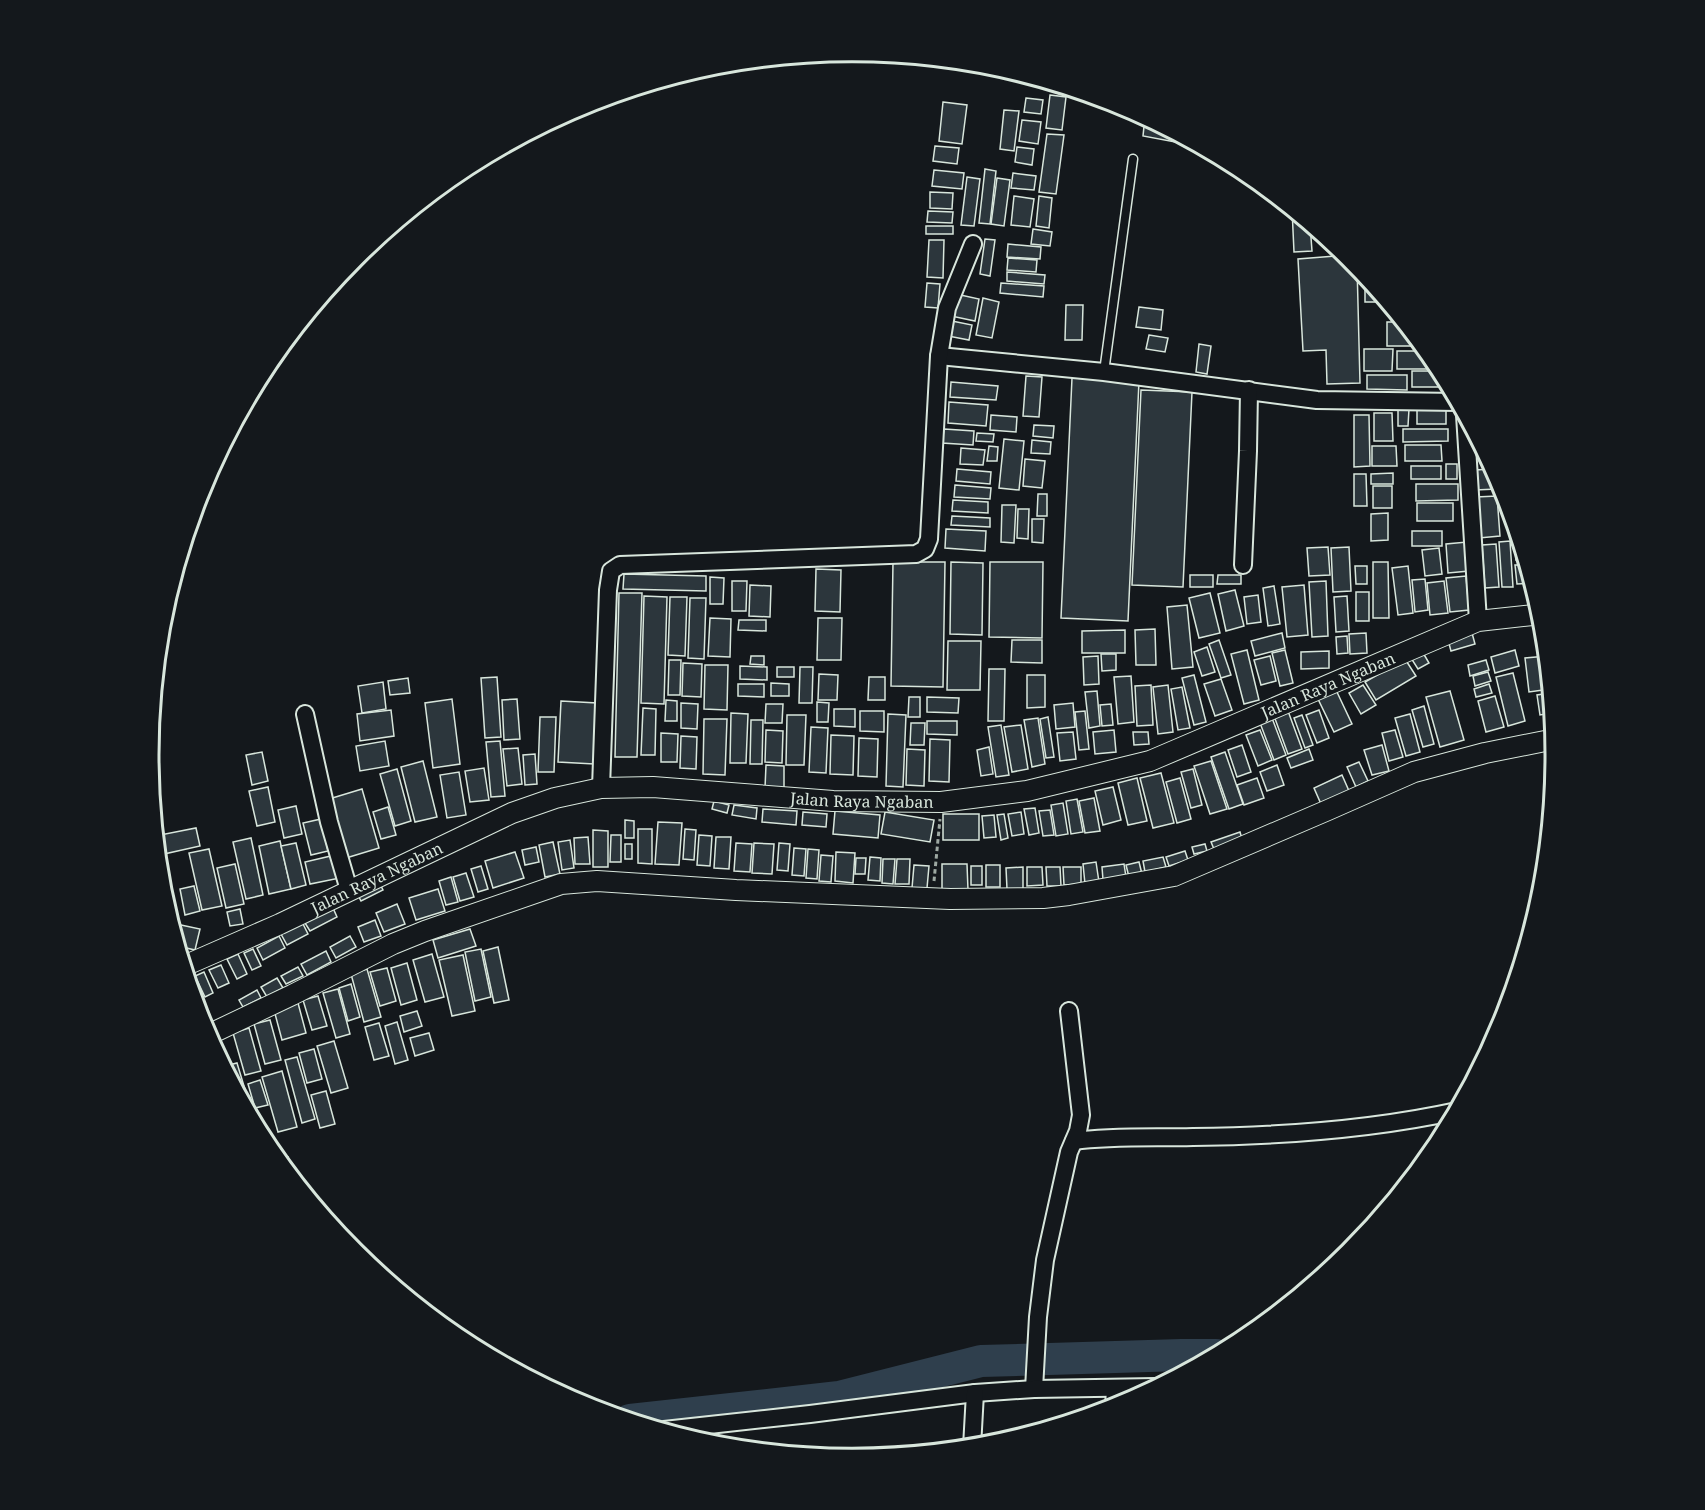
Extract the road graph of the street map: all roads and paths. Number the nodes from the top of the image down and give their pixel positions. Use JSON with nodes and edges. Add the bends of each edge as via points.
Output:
{"nodes":[{"id":1,"x":1133,"y":159,"type":"dead end"},
{"id":2,"x":973,"y":244,"type":"dead end"},
{"id":3,"x":939,"y":356,"type":"junction"},
{"id":4,"x":1104,"y":372,"type":"junction"},
{"id":5,"x":1249,"y":390,"type":"junction"},
{"id":6,"x":1449,"y":402,"type":"edge"},
{"id":7,"x":1466,"y":433,"type":"edge"},
{"id":8,"x":1243,"y":565,"type":"dead end"},
{"id":9,"x":1532,"y":615,"type":"edge"},
{"id":10,"x":1478,"y":621,"type":"junction"},
{"id":11,"x":305,"y":714,"type":"dead end"},
{"id":12,"x":1546,"y":742,"type":"edge"},
{"id":13,"x":601,"y":788,"type":"junction"},
{"id":14,"x":939,"y":829,"type":"dead end"},
{"id":15,"x":934,"y":878,"type":"dead end"},
{"id":16,"x":349,"y":890,"type":"junction"},
{"id":17,"x":191,"y":963,"type":"edge"},
{"id":18,"x":1069,"y":1011,"type":"dead end"},
{"id":19,"x":217,"y":1031,"type":"edge"},
{"id":20,"x":1446,"y":1113,"type":"edge"},
{"id":21,"x":1074,"y":1141,"type":"junction"},
{"id":22,"x":1136,"y":1387,"type":"edge"},
{"id":23,"x":1115,"y":1388,"type":"junction"},
{"id":24,"x":1034,"y":1389,"type":"junction"},
{"id":25,"x":975,"y":1393,"type":"junction"},
{"id":26,"x":1115,"y":1397,"type":"edge"},
{"id":27,"x":685,"y":1428,"type":"edge"},
{"id":28,"x":973,"y":1438,"type":"edge"}],
"edges":[{"from":1,"to":4,"type":"lane"},
{"from":2,"to":3,"type":"street","via":[[947,308]]},
{"from":3,"to":4,"type":"street"},
{"from":3,"to":13,"type":"street","via":[[926,549],[916,554],[620,565],[611,571]]},
{"from":4,"to":5,"type":"street"},
{"from":5,"to":6,"type":"street","via":[[1317,400]]},
{"from":5,"to":8,"type":"street"},
{"from":7,"to":10,"type":"street"},
{"from":9,"to":10,"type":"street","name":"Jalan Raya Ngaban"},
{"from":10,"to":13,"type":"street","name":"Jalan Raya Ngaban","via":[[1150,761],[1027,790],[941,802],[886,802],[653,787]]},
{"from":11,"to":16,"type":"street"},
{"from":12,"to":19,"type":"street","via":[[1414,772],[1174,876],[1070,895],[950,899],[597,881],[561,884],[393,944]]},
{"from":13,"to":16,"type":"street","name":"Jalan Raya Ngaban","via":[[512,813]]},
{"from":14,"to":15,"type":"path"},
{"from":16,"to":17,"type":"street","name":"Jalan Raya Ngaban"},
{"from":18,"to":21,"type":"street","via":[[1081,1115]]},
{"from":20,"to":21,"type":"street","via":[[1356,1128]]},
{"from":21,"to":24,"type":"street","via":[[1045,1260]]},
{"from":22,"to":23,"type":"street"},
{"from":23,"to":24,"type":"street"},
{"from":23,"to":26,"type":"street"},
{"from":24,"to":25,"type":"street"},
{"from":25,"to":27,"type":"street"},
{"from":25,"to":28,"type":"street"}]}
